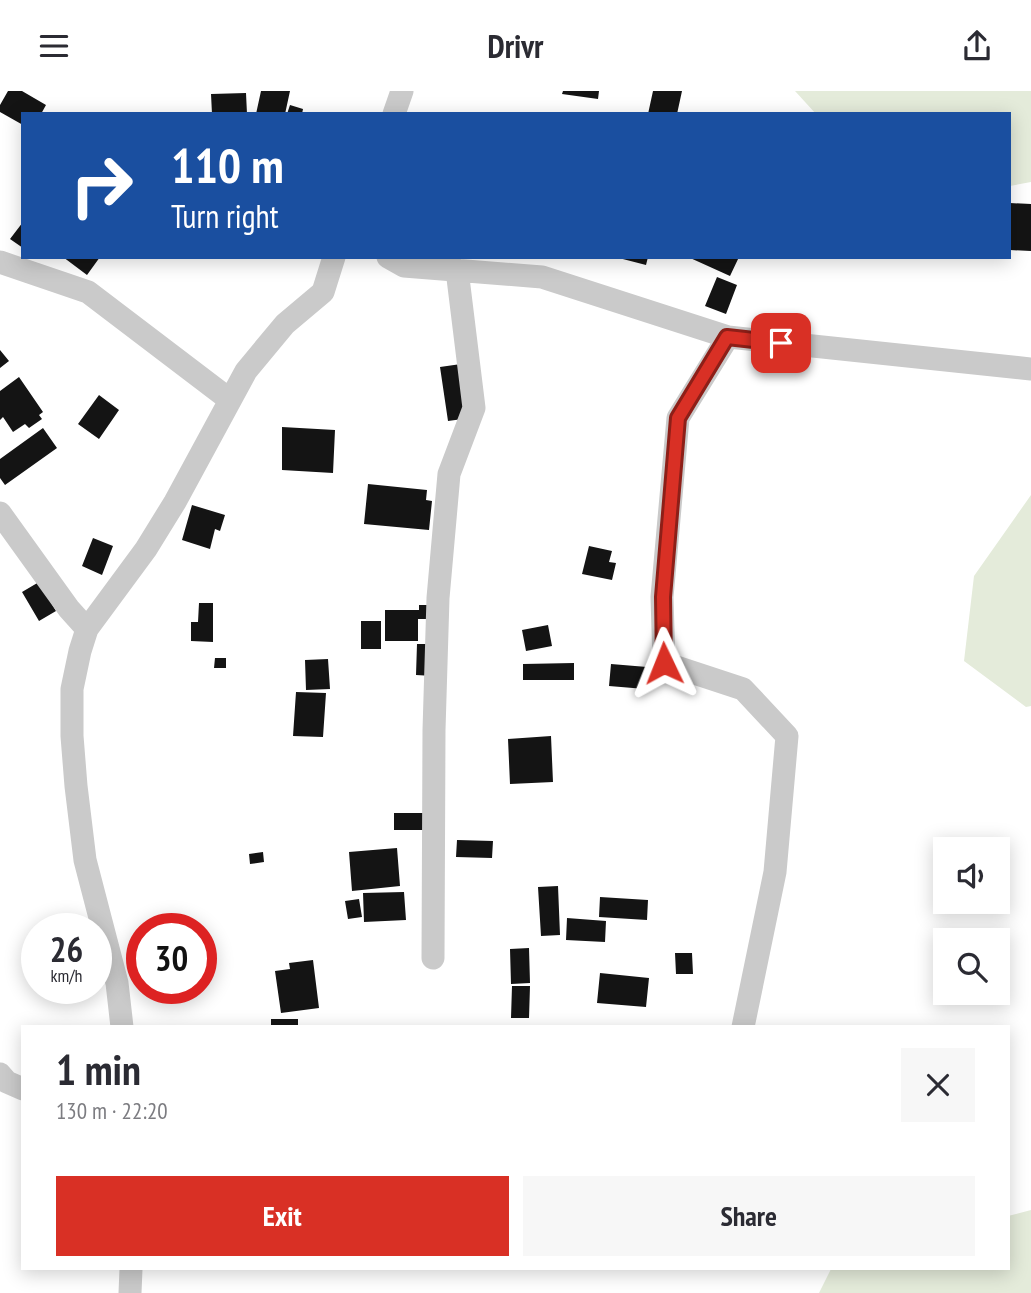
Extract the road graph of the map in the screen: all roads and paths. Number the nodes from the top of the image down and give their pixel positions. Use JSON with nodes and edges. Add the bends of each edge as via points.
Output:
{"nodes":[{"id":1,"x":402,"y":91,"type":"edge"},
{"id":2,"x":395,"y":112,"type":"edge"},
{"id":3,"x":333,"y":259,"type":"edge"},
{"id":4,"x":392,"y":259,"type":"edge"},
{"id":5,"x":0,"y":261,"type":"edge"},
{"id":6,"x":457,"y":270,"type":"junction"},
{"id":7,"x":727,"y":337,"type":"junction"},
{"id":8,"x":1031,"y":369,"type":"edge"},
{"id":9,"x":230,"y":400,"type":"junction"},
{"id":10,"x":0,"y":513,"type":"edge"},
{"id":11,"x":88,"y":629,"type":"junction"},
{"id":12,"x":433,"y":958,"type":"dead end"},
{"id":13,"x":122,"y":1025,"type":"edge"},
{"id":14,"x":743,"y":1025,"type":"edge"},
{"id":15,"x":131,"y":1270,"type":"edge"},
{"id":16,"x":130,"y":1293,"type":"edge"}],
"edges":[{"from":1,"to":2,"type":"street"},
{"from":3,"to":9,"type":"street","via":[[323,292],[285,324],[246,371]]},
{"from":4,"to":6,"type":"street","via":[[404,266]]},
{"from":5,"to":9,"type":"street","via":[[88,292]]},
{"from":6,"to":7,"type":"street","via":[[542,277]]},
{"from":6,"to":12,"type":"street","via":[[474,408],[449,474],[438,598]]},
{"from":7,"to":8,"type":"street"},
{"from":7,"to":14,"type":"street","via":[[678,418],[663,597],[664,663],[743,689],[787,736],[775,873]]},
{"from":9,"to":11,"type":"street","via":[[146,549]]},
{"from":10,"to":11,"type":"street"},
{"from":11,"to":13,"type":"street","via":[[72,689],[72,736],[85,860],[117,983]]},
{"from":15,"to":16,"type":"street"}]}
